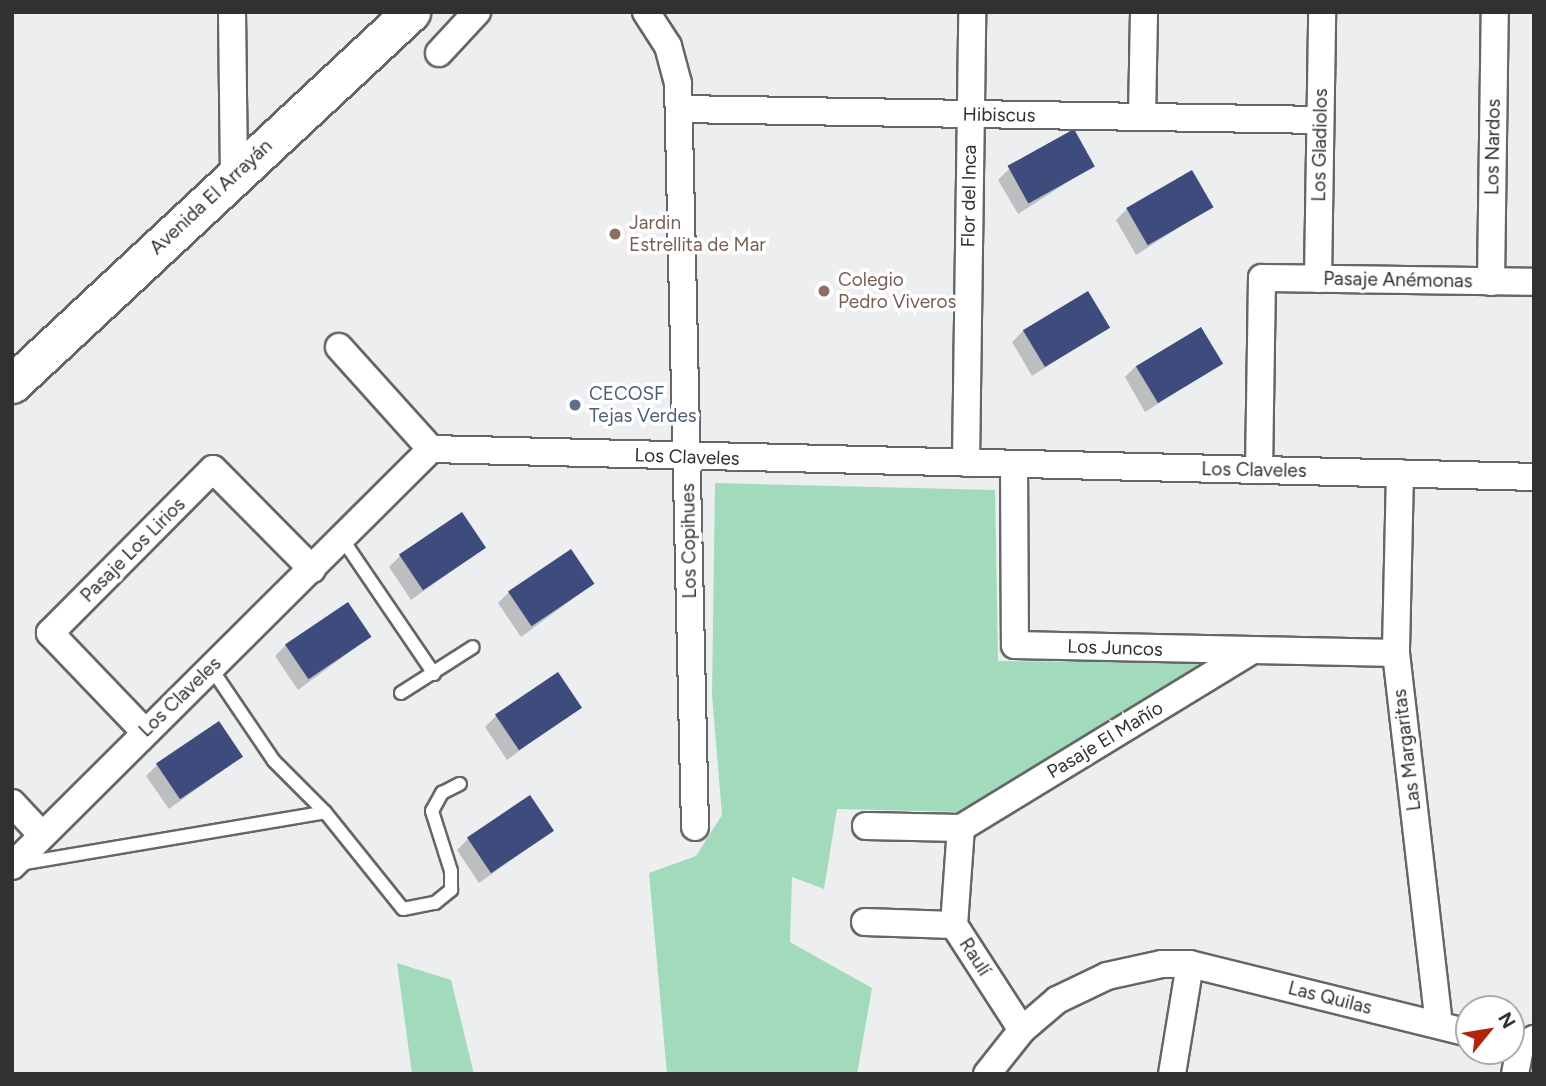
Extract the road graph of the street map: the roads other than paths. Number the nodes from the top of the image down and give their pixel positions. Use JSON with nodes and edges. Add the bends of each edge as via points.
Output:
{"nodes":[{"id":1,"x":232,"y":12,"type":"edge"},
{"id":2,"x":411,"y":12,"type":"edge"},
{"id":3,"x":477,"y":12,"type":"edge"},
{"id":4,"x":646,"y":12,"type":"edge"},
{"id":5,"x":972,"y":12,"type":"edge"},
{"id":6,"x":1143,"y":12,"type":"edge"},
{"id":7,"x":1322,"y":12,"type":"edge"},
{"id":8,"x":1495,"y":12,"type":"edge"},
{"id":9,"x":439,"y":53,"type":"dead end"},
{"id":10,"x":679,"y":109,"type":"junction"},
{"id":11,"x":970,"y":114,"type":"junction"},
{"id":12,"x":1142,"y":117,"type":"junction"},
{"id":13,"x":1320,"y":120,"type":"junction"},
{"id":14,"x":234,"y":173,"type":"junction"},
{"id":15,"x":1318,"y":279,"type":"junction"},
{"id":16,"x":1491,"y":282,"type":"junction"},
{"id":17,"x":1534,"y":282,"type":"edge"},
{"id":18,"x":339,"y":347,"type":"dead end"},
{"id":19,"x":12,"y":384,"type":"edge"},
{"id":20,"x":430,"y":449,"type":"junction"},
{"id":21,"x":688,"y":457,"type":"junction"},
{"id":22,"x":966,"y":463,"type":"junction"},
{"id":23,"x":1014,"y":464,"type":"junction"},
{"id":24,"x":1259,"y":470,"type":"junction"},
{"id":25,"x":1400,"y":474,"type":"junction"},
{"id":26,"x":1534,"y":477,"type":"edge"},
{"id":27,"x":343,"y":540,"type":"junction"},
{"id":28,"x":312,"y":569,"type":"junction"},
{"id":29,"x":473,"y":647,"type":"dead end"},
{"id":30,"x":1249,"y":652,"type":"junction"},
{"id":31,"x":1396,"y":653,"type":"junction"},
{"id":32,"x":210,"y":668,"type":"junction"},
{"id":33,"x":434,"y":674,"type":"junction"},
{"id":34,"x":401,"y":693,"type":"dead end"},
{"id":35,"x":144,"y":731,"type":"junction"},
{"id":36,"x":460,"y":784,"type":"dead end"},
{"id":37,"x":12,"y":803,"type":"edge"},
{"id":38,"x":326,"y":812,"type":"junction"},
{"id":39,"x":695,"y":827,"type":"dead end"},
{"id":40,"x":866,"y":827,"type":"dead end"},
{"id":41,"x":961,"y":828,"type":"junction"},
{"id":42,"x":42,"y":835,"type":"junction"},
{"id":43,"x":12,"y":865,"type":"edge"},
{"id":44,"x":864,"y":922,"type":"dead end"},
{"id":45,"x":954,"y":925,"type":"junction"},
{"id":46,"x":1190,"y":964,"type":"junction"},
{"id":47,"x":1439,"y":1024,"type":"junction"},
{"id":48,"x":1455,"y":1029,"type":"edge"},
{"id":49,"x":1022,"y":1030,"type":"junction"},
{"id":50,"x":987,"y":1074,"type":"edge"},
{"id":51,"x":1172,"y":1074,"type":"edge"}],
"edges":[{"from":1,"to":14,"type":"street"},
{"from":2,"to":14,"type":"street","name":"Avenida El Arrayán"},
{"from":3,"to":9,"type":"street"},
{"from":4,"to":10,"type":"street","name":"Los Copihues","via":[[673,59]]},
{"from":5,"to":11,"type":"street","name":"Flor del Inca"},
{"from":6,"to":12,"type":"street"},
{"from":7,"to":13,"type":"street","name":"Los Gladiolos"},
{"from":8,"to":16,"type":"street","name":"Los Nardos"},
{"from":10,"to":11,"type":"street","name":"Hibiscus"},
{"from":10,"to":21,"type":"street","name":"Los Copihues"},
{"from":11,"to":12,"type":"street","name":"Hibiscus"},
{"from":11,"to":22,"type":"street","name":"Flor del Inca"},
{"from":12,"to":13,"type":"street","name":"Hibiscus"},
{"from":13,"to":15,"type":"street","name":"Los Gladiolos"},
{"from":14,"to":19,"type":"street","name":"Avenida El Arrayán"},
{"from":15,"to":16,"type":"street","name":"Pasaje Anémonas"},
{"from":15,"to":24,"type":"street","name":"Pasaje Anémonas","via":[[1262,278]]},
{"from":16,"to":17,"type":"street","name":"Pasaje Anémonas"},
{"from":18,"to":20,"type":"street"},
{"from":20,"to":21,"type":"street","name":"Los Claveles"},
{"from":20,"to":27,"type":"street","name":"Los Claveles"},
{"from":21,"to":22,"type":"street","name":"Los Claveles"},
{"from":21,"to":39,"type":"street","name":"Los Copihues"},
{"from":22,"to":23,"type":"street","name":"Los Claveles"},
{"from":23,"to":24,"type":"street","name":"Los Claveles"},
{"from":23,"to":30,"type":"street","name":"Los Juncos","via":[[1015,645]]},
{"from":24,"to":25,"type":"street","name":"Los Claveles"},
{"from":25,"to":26,"type":"street","name":"Los Claveles"},
{"from":25,"to":31,"type":"street","name":"Las Margaritas"},
{"from":27,"to":28,"type":"street","name":"Los Claveles"},
{"from":27,"to":33,"type":"lane"},
{"from":28,"to":32,"type":"street","name":"Los Claveles"},
{"from":28,"to":35,"type":"street","name":"Pasaje Los Lirios","via":[[213,469],[50,633]]},
{"from":29,"to":33,"type":"lane"},
{"from":30,"to":31,"type":"street","name":"Los Juncos"},
{"from":30,"to":41,"type":"street","name":"Pasaje El Mañío"},
{"from":31,"to":47,"type":"street","name":"Las Margaritas"},
{"from":32,"to":35,"type":"street","name":"Los Claveles"},
{"from":32,"to":38,"type":"lane","via":[[274,761]]},
{"from":33,"to":34,"type":"lane"},
{"from":35,"to":42,"type":"street","name":"Los Claveles"},
{"from":36,"to":38,"type":"lane","via":[[442,793],[432,811],[451,871],[451,890],[435,903],[403,908]]},
{"from":37,"to":42,"type":"street"},
{"from":38,"to":43,"type":"lane"},
{"from":40,"to":41,"type":"street"},
{"from":41,"to":45,"type":"street"},
{"from":42,"to":43,"type":"street","name":"Los Claveles"},
{"from":44,"to":45,"type":"street","name":"Raulí"},
{"from":45,"to":49,"type":"street","name":"Raulí"},
{"from":46,"to":47,"type":"street","name":"Las Quilas"},
{"from":46,"to":49,"type":"street","name":"Las Quilas","via":[[1134,968],[1107,976],[1057,1000]]},
{"from":46,"to":51,"type":"street"},
{"from":47,"to":48,"type":"street","name":"Las Quilas"},
{"from":49,"to":50,"type":"street","name":"Las Quilas"}]}
